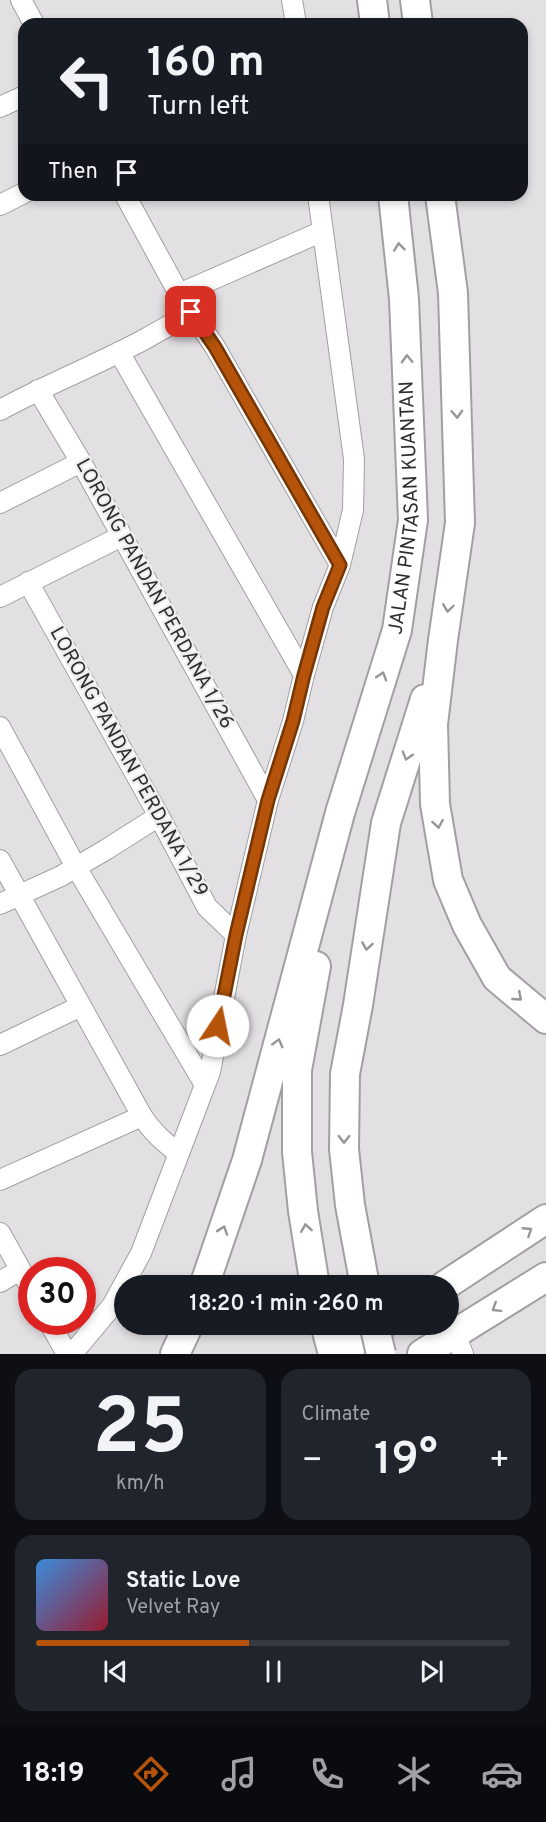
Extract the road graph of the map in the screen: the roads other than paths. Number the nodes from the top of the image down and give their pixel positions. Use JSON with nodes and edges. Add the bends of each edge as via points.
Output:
{"nodes":[{"id":1,"x":21,"y":0,"type":"edge"},
{"id":2,"x":292,"y":0,"type":"edge"},
{"id":3,"x":372,"y":0,"type":"edge"},
{"id":4,"x":415,"y":0,"type":"edge"},
{"id":5,"x":31,"y":18,"type":"edge"},
{"id":6,"x":295,"y":18,"type":"edge"},
{"id":7,"x":374,"y":18,"type":"edge"},
{"id":8,"x":417,"y":18,"type":"edge"},
{"id":9,"x":18,"y":99,"type":"edge"},
{"id":10,"x":0,"y":107,"type":"edge"},
{"id":11,"x":18,"y":196,"type":"edge"},
{"id":12,"x":128,"y":201,"type":"edge"},
{"id":13,"x":319,"y":201,"type":"edge"},
{"id":14,"x":394,"y":201,"type":"edge"},
{"id":15,"x":441,"y":201,"type":"edge"},
{"id":16,"x":0,"y":205,"type":"edge"},
{"id":17,"x":323,"y":231,"type":"junction"},
{"id":18,"x":179,"y":294,"type":"junction"},
{"id":19,"x":191,"y":312,"type":"junction"},
{"id":20,"x":119,"y":352,"type":"junction"},
{"id":21,"x":38,"y":390,"type":"junction"},
{"id":22,"x":0,"y":410,"type":"edge"},
{"id":23,"x":81,"y":462,"type":"junction"},
{"id":24,"x":0,"y":503,"type":"edge"},
{"id":25,"x":122,"y":536,"type":"junction"},
{"id":26,"x":340,"y":565,"type":"junction"},
{"id":27,"x":28,"y":582,"type":"junction"},
{"id":28,"x":0,"y":597,"type":"edge"},
{"id":29,"x":443,"y":640,"type":"junction"},
{"id":30,"x":304,"y":675,"type":"junction"},
{"id":31,"x":0,"y":727,"type":"edge"},
{"id":32,"x":268,"y":800,"type":"junction"},
{"id":33,"x":340,"y":813,"type":"junction"},
{"id":34,"x":159,"y":816,"type":"junction"},
{"id":35,"x":0,"y":860,"type":"edge"},
{"id":36,"x":76,"y":867,"type":"junction"},
{"id":37,"x":20,"y":895,"type":"junction"},
{"id":38,"x":0,"y":904,"type":"edge"},
{"id":39,"x":236,"y":935,"type":"junction"},
{"id":40,"x":81,"y":1006,"type":"junction"},
{"id":41,"x":546,"y":1019,"type":"edge"},
{"id":42,"x":0,"y":1045,"type":"edge"},
{"id":43,"x":205,"y":1084,"type":"junction"},
{"id":44,"x":142,"y":1116,"type":"junction"},
{"id":45,"x":178,"y":1153,"type":"junction"},
{"id":46,"x":0,"y":1180,"type":"edge"},
{"id":47,"x":546,"y":1219,"type":"edge"},
{"id":48,"x":0,"y":1233,"type":"edge"},
{"id":49,"x":18,"y":1266,"type":"edge"},
{"id":50,"x":18,"y":1271,"type":"edge"},
{"id":51,"x":363,"y":1274,"type":"edge"},
{"id":52,"x":208,"y":1275,"type":"edge"},
{"id":53,"x":313,"y":1275,"type":"edge"},
{"id":54,"x":459,"y":1276,"type":"edge"},
{"id":55,"x":546,"y":1277,"type":"edge"},
{"id":56,"x":0,"y":1282,"type":"edge"},
{"id":57,"x":56,"y":1335,"type":"edge"},
{"id":58,"x":184,"y":1335,"type":"edge"},
{"id":59,"x":328,"y":1335,"type":"edge"},
{"id":60,"x":366,"y":1335,"type":"edge"},
{"id":61,"x":377,"y":1335,"type":"edge"},
{"id":62,"x":459,"y":1344,"type":"edge"},
{"id":63,"x":67,"y":1354,"type":"edge"},
{"id":64,"x":72,"y":1354,"type":"edge"},
{"id":65,"x":175,"y":1354,"type":"edge"},
{"id":66,"x":333,"y":1354,"type":"edge"},
{"id":67,"x":338,"y":1354,"type":"edge"},
{"id":68,"x":381,"y":1354,"type":"edge"},
{"id":69,"x":422,"y":1354,"type":"edge"}],
"edges":[{"from":1,"to":5,"type":"street"},
{"from":2,"to":6,"type":"street"},
{"from":3,"to":7,"type":"highway"},
{"from":4,"to":8,"type":"highway"},
{"from":9,"to":10,"type":"street"},
{"from":11,"to":16,"type":"street"},
{"from":12,"to":18,"type":"street"},
{"from":13,"to":17,"type":"street"},
{"from":33,"to":14,"type":"highway","name":"JALAN PINTASAN KUANTAN","one_way":true,"via":[[397,630],[413,520],[404,299]]},
{"from":15,"to":29,"type":"highway","one_way":true,"via":[[453,293],[460,523]]},
{"from":17,"to":18,"type":"street"},
{"from":17,"to":26,"type":"street","via":[[354,459],[353,510]]},
{"from":18,"to":19,"type":"street"},
{"from":19,"to":20,"type":"street"},
{"from":19,"to":26,"type":"street"},
{"from":20,"to":21,"type":"street"},
{"from":20,"to":30,"type":"street"},
{"from":21,"to":22,"type":"street"},
{"from":21,"to":23,"type":"street","name":"LORONG PANDAN PERDANA 1/26"},
{"from":23,"to":24,"type":"street"},
{"from":23,"to":25,"type":"street","name":"LORONG PANDAN PERDANA 1/26"},
{"from":25,"to":27,"type":"street"},
{"from":25,"to":32,"type":"street","name":"LORONG PANDAN PERDANA 1/26"},
{"from":26,"to":30,"type":"street","via":[[323,607]]},
{"from":27,"to":28,"type":"street"},
{"from":27,"to":34,"type":"street","name":"LORONG PANDAN PERDANA 1/29"},
{"from":29,"to":41,"type":"highway","one_way":true,"via":[[433,724],[435,804],[448,880],[466,925],[497,978]]},
{"from":29,"to":51,"type":"highway","one_way":true,"via":[[386,823],[345,1074],[344,1149]]},
{"from":30,"to":32,"type":"street"},
{"from":31,"to":36,"type":"street"},
{"from":32,"to":39,"type":"street"},
{"from":52,"to":33,"type":"highway","one_way":true,"via":[[247,1160]]},
{"from":53,"to":33,"type":"highway","one_way":true,"via":[[297,1152],[297,1070]]},
{"from":34,"to":36,"type":"street"},
{"from":34,"to":39,"type":"street","name":"LORONG PANDAN PERDANA 1/29","via":[[207,907]]},
{"from":35,"to":37,"type":"street"},
{"from":36,"to":37,"type":"street"},
{"from":36,"to":43,"type":"street"},
{"from":37,"to":38,"type":"street"},
{"from":37,"to":40,"type":"street"},
{"from":39,"to":43,"type":"street"},
{"from":40,"to":42,"type":"street"},
{"from":40,"to":44,"type":"street"},
{"from":43,"to":45,"type":"street"},
{"from":44,"to":45,"type":"street"},
{"from":44,"to":46,"type":"street"},
{"from":45,"to":64,"type":"street","via":[[141,1253],[112,1306]]},
{"from":54,"to":47,"type":"highway","one_way":true},
{"from":48,"to":49,"type":"street"},
{"from":50,"to":56,"type":"street"},
{"from":55,"to":62,"type":"highway","one_way":true},
{"from":57,"to":63,"type":"street"},
{"from":58,"to":65,"type":"highway"},
{"from":59,"to":66,"type":"highway"},
{"from":60,"to":67,"type":"highway"},
{"from":61,"to":68,"type":"highway","bridge":true},
{"from":62,"to":69,"type":"highway"}]}
